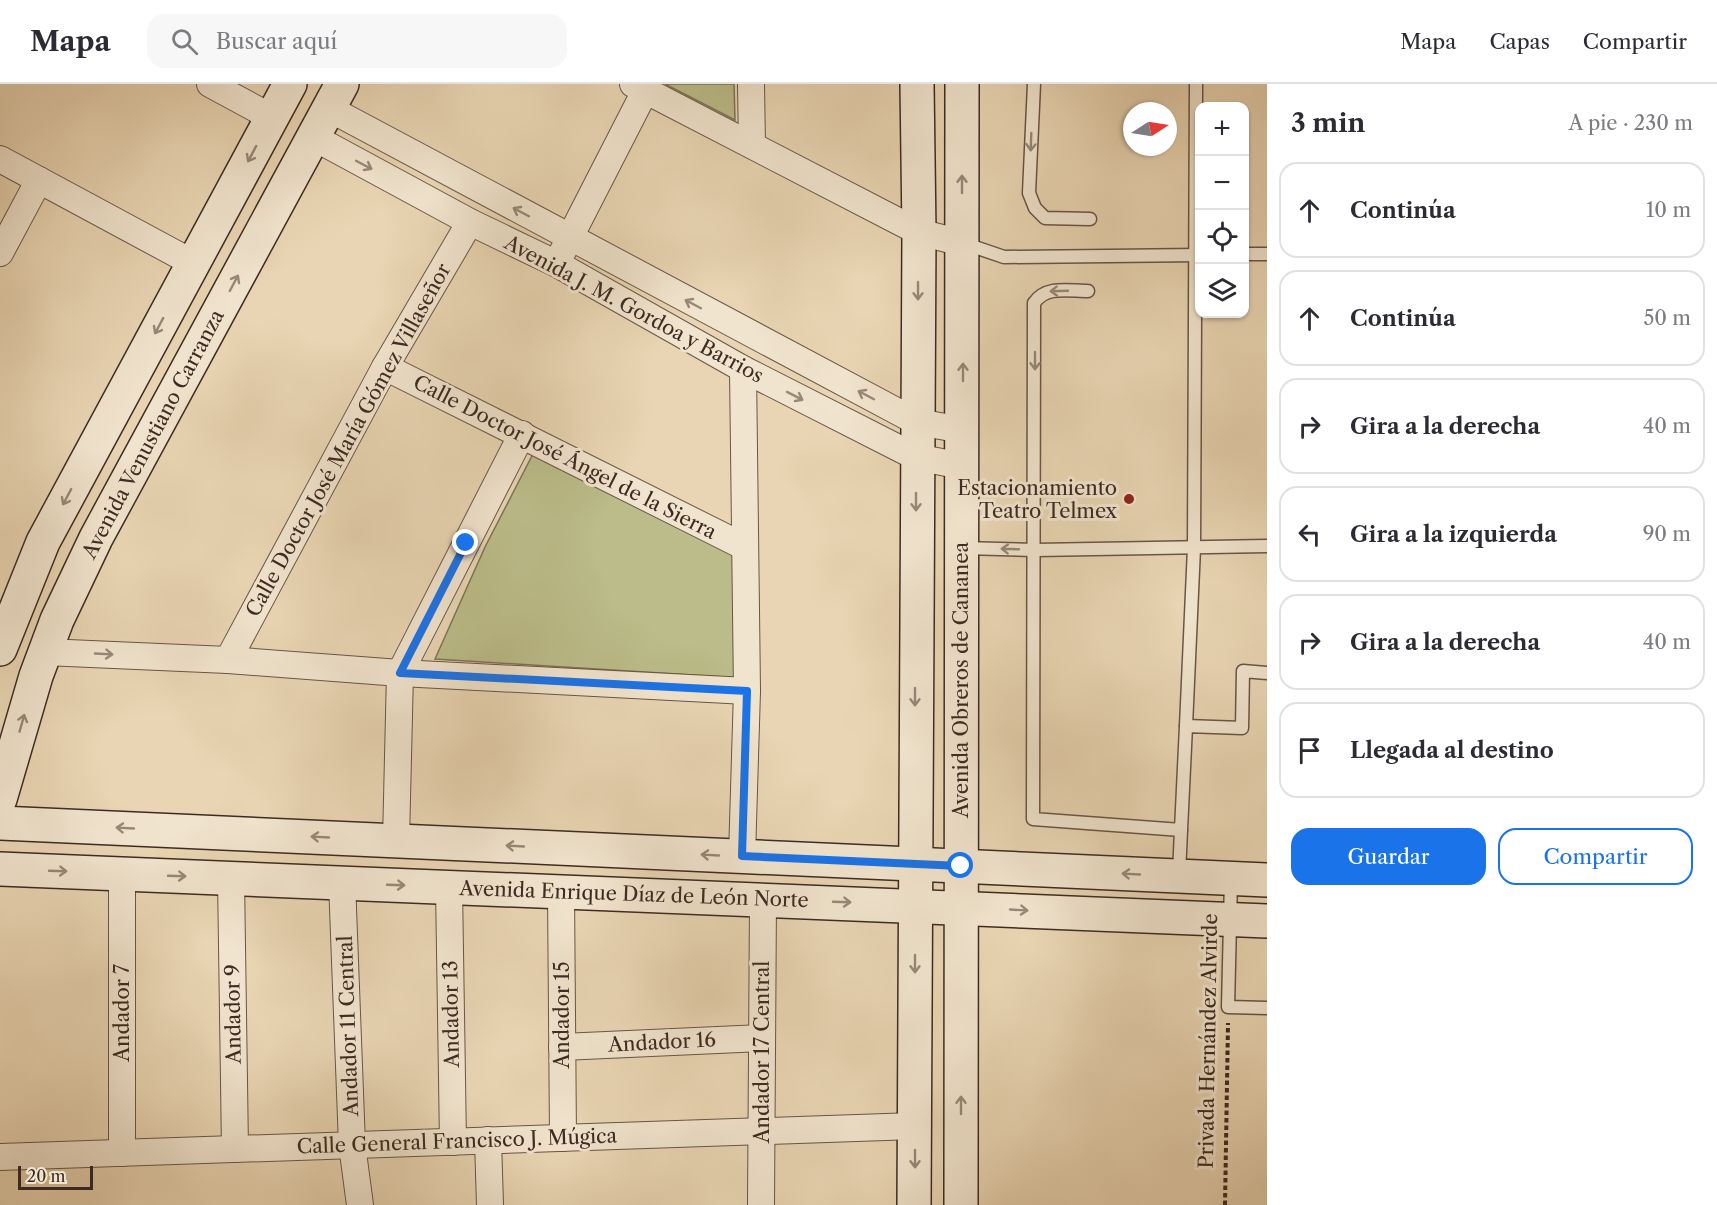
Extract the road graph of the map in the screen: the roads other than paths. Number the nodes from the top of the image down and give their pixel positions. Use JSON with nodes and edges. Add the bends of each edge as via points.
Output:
{"nodes":[{"id":1,"x":210,"y":84,"type":"edge"},
{"id":2,"x":751,"y":84,"type":"edge"},
{"id":3,"x":917,"y":84,"type":"edge"},
{"id":4,"x":962,"y":84,"type":"edge"},
{"id":5,"x":1034,"y":84,"type":"edge"},
{"id":6,"x":1196,"y":84,"type":"edge"},
{"id":7,"x":286,"y":85,"type":"edge"},
{"id":8,"x":639,"y":87,"type":"edge"},
{"id":9,"x":335,"y":96,"type":"edge"},
{"id":10,"x":272,"y":117,"type":"junction"},
{"id":11,"x":313,"y":137,"type":"junction"},
{"id":12,"x":752,"y":145,"type":"junction"},
{"id":13,"x":0,"y":159,"type":"edge"},
{"id":14,"x":39,"y":180,"type":"junction"},
{"id":15,"x":1197,"y":210,"type":"edge"},
{"id":16,"x":1090,"y":219,"type":"dead end"},
{"id":17,"x":470,"y":222,"type":"junction"},
{"id":18,"x":919,"y":232,"type":"junction"},
{"id":19,"x":569,"y":238,"type":"junction"},
{"id":20,"x":962,"y":243,"type":"junction"},
{"id":21,"x":0,"y":253,"type":"edge"},
{"id":22,"x":1249,"y":254,"type":"edge"},
{"id":23,"x":1267,"y":254,"type":"edge"},
{"id":24,"x":1195,"y":255,"type":"edge"},
{"id":25,"x":193,"y":263,"type":"junction"},
{"id":26,"x":557,"y":264,"type":"junction"},
{"id":27,"x":1197,"y":264,"type":"edge"},
{"id":28,"x":1088,"y":291,"type":"dead end"},
{"id":29,"x":385,"y":367,"type":"junction"},
{"id":30,"x":743,"y":369,"type":"junction"},
{"id":31,"x":917,"y":422,"type":"junction"},
{"id":32,"x":963,"y":430,"type":"junction"},
{"id":33,"x":522,"y":434,"type":"junction"},
{"id":34,"x":916,"y":457,"type":"junction"},
{"id":35,"x":962,"y":466,"type":"junction"},
{"id":36,"x":1267,"y":546,"type":"edge"},
{"id":37,"x":745,"y":547,"type":"junction"},
{"id":38,"x":961,"y":548,"type":"junction"},
{"id":39,"x":1194,"y":548,"type":"junction"},
{"id":40,"x":1036,"y":550,"type":"junction"},
{"id":41,"x":0,"y":649,"type":"edge"},
{"id":42,"x":45,"y":652,"type":"junction"},
{"id":43,"x":228,"y":660,"type":"junction"},
{"id":44,"x":400,"y":673,"type":"junction"},
{"id":45,"x":1267,"y":673,"type":"edge"},
{"id":46,"x":747,"y":691,"type":"junction"},
{"id":47,"x":1186,"y":726,"type":"junction"},
{"id":48,"x":0,"y":799,"type":"edge"},
{"id":49,"x":0,"y":823,"type":"edge"},
{"id":50,"x":1181,"y":830,"type":"junction"},
{"id":51,"x":396,"y":841,"type":"junction"},
{"id":52,"x":742,"y":856,"type":"junction"},
{"id":53,"x":915,"y":864,"type":"junction"},
{"id":54,"x":961,"y":866,"type":"junction"},
{"id":55,"x":0,"y":869,"type":"edge"},
{"id":56,"x":122,"y":874,"type":"junction"},
{"id":57,"x":1179,"y":876,"type":"junction"},
{"id":58,"x":231,"y":878,"type":"junction"},
{"id":59,"x":1231,"y":878,"type":"junction"},
{"id":60,"x":1267,"y":880,"type":"edge"},
{"id":61,"x":342,"y":882,"type":"junction"},
{"id":62,"x":449,"y":887,"type":"junction"},
{"id":63,"x":561,"y":891,"type":"junction"},
{"id":64,"x":763,"y":899,"type":"junction"},
{"id":65,"x":915,"y":905,"type":"junction"},
{"id":66,"x":960,"y":907,"type":"junction"},
{"id":67,"x":1229,"y":919,"type":"junction"},
{"id":68,"x":1267,"y":921,"type":"edge"},
{"id":69,"x":1267,"y":1008,"type":"edge"},
{"id":70,"x":762,"y":1038,"type":"junction"},
{"id":71,"x":562,"y":1047,"type":"junction"},
{"id":72,"x":915,"y":1126,"type":"junction"},
{"id":73,"x":762,"y":1131,"type":"junction"},
{"id":74,"x":563,"y":1138,"type":"junction"},
{"id":75,"x":488,"y":1140,"type":"junction"},
{"id":76,"x":453,"y":1142,"type":"junction"},
{"id":77,"x":352,"y":1145,"type":"junction"},
{"id":78,"x":235,"y":1149,"type":"junction"},
{"id":79,"x":122,"y":1152,"type":"junction"},
{"id":80,"x":0,"y":1157,"type":"edge"},
{"id":81,"x":360,"y":1205,"type":"edge"},
{"id":82,"x":490,"y":1205,"type":"edge"},
{"id":83,"x":761,"y":1205,"type":"edge"},
{"id":84,"x":914,"y":1205,"type":"edge"},
{"id":85,"x":962,"y":1205,"type":"edge"}],
"edges":[{"from":1,"to":10,"type":"street"},
{"from":2,"to":12,"type":"street"},
{"from":3,"to":18,"type":"street"},
{"from":20,"to":4,"type":"street","name":"Avenida Obreros de Cananea","one_way":true},
{"from":5,"to":16,"type":"lane","one_way":true,"via":[[1029,193],[1035,208],[1045,218]]},
{"from":6,"to":15,"type":"lane"},
{"from":7,"to":10,"type":"street"},
{"from":8,"to":12,"type":"street"},
{"from":8,"to":19,"type":"street"},
{"from":9,"to":11,"type":"street","name":"Avenida Venustiano Carranza"},
{"from":19,"to":9,"type":"street","name":"Avenida J. M. Gordoa y Barrios","one_way":true},
{"from":10,"to":25,"type":"street","one_way":true},
{"from":11,"to":17,"type":"street","name":"Avenida J. M. Gordoa y Barrios","one_way":true},
{"from":42,"to":11,"type":"street","name":"Avenida Venustiano Carranza","one_way":true,"via":[[96,538]]},
{"from":12,"to":18,"type":"street"},
{"from":13,"to":14,"type":"street"},
{"from":14,"to":21,"type":"street"},
{"from":14,"to":25,"type":"street"},
{"from":17,"to":26,"type":"street","name":"Avenida J. M. Gordoa y Barrios"},
{"from":17,"to":29,"type":"street","name":"Calle Doctor José María Gómez Villaseñor"},
{"from":18,"to":20,"type":"street"},
{"from":18,"to":31,"type":"street","one_way":true},
{"from":19,"to":26,"type":"street"},
{"from":31,"to":19,"type":"street","name":"Avenida J. M. Gordoa y Barrios","one_way":true},
{"from":20,"to":24,"type":"lane","via":[[1004,257]]},
{"from":32,"to":20,"type":"street","name":"Avenida Obreros de Cananea","one_way":true},
{"from":22,"to":23,"type":"lane"},
{"from":25,"to":41,"type":"street","one_way":true,"via":[[43,542]]},
{"from":26,"to":30,"type":"street","name":"Avenida J. M. Gordoa y Barrios"},
{"from":27,"to":39,"type":"lane"},
{"from":28,"to":40,"type":"lane","one_way":true,"via":[[1051,290],[1040,294],[1034,303]]},
{"from":29,"to":33,"type":"street","name":"Calle Doctor José Ángel de la Sierra"},
{"from":29,"to":43,"type":"street","name":"Calle Doctor José María Gómez Villaseñor"},
{"from":30,"to":34,"type":"street","name":"Avenida J. M. Gordoa y Barrios","one_way":true},
{"from":30,"to":37,"type":"street"},
{"from":31,"to":32,"type":"street","name":"Avenida J. M. Gordoa y Barrios"},
{"from":31,"to":34,"type":"street"},
{"from":32,"to":35,"type":"street","name":"Avenida Obreros de Cananea"},
{"from":33,"to":37,"type":"street","name":"Calle Doctor José Ángel de la Sierra"},
{"from":33,"to":44,"type":"street"},
{"from":34,"to":35,"type":"street","name":"Avenida J. M. Gordoa y Barrios"},
{"from":34,"to":53,"type":"street","one_way":true},
{"from":35,"to":38,"type":"street","name":"Avenida Obreros de Cananea"},
{"from":36,"to":39,"type":"lane"},
{"from":37,"to":46,"type":"street"},
{"from":40,"to":38,"type":"lane","one_way":true},
{"from":38,"to":54,"type":"street","name":"Avenida Obreros de Cananea"},
{"from":39,"to":40,"type":"lane"},
{"from":39,"to":47,"type":"lane"},
{"from":40,"to":50,"type":"lane","via":[[1033,819]]},
{"from":42,"to":43,"type":"street","one_way":true},
{"from":48,"to":42,"type":"street","name":"Avenida Venustiano Carranza","one_way":true},
{"from":43,"to":44,"type":"street"},
{"from":44,"to":46,"type":"street"},
{"from":44,"to":51,"type":"street"},
{"from":45,"to":47,"type":"lane","via":[[1244,671],[1242,728]]},
{"from":46,"to":52,"type":"street"},
{"from":47,"to":50,"type":"lane"},
{"from":51,"to":49,"type":"street","name":"Avenida Enrique Díaz de León Norte","one_way":true},
{"from":50,"to":57,"type":"lane"},
{"from":52,"to":51,"type":"street","name":"Avenida Enrique Díaz de León Norte","one_way":true},
{"from":52,"to":53,"type":"street","name":"Avenida Enrique Díaz de León Norte"},
{"from":53,"to":54,"type":"street","name":"Avenida Enrique Díaz de León Norte"},
{"from":53,"to":65,"type":"street"},
{"from":57,"to":54,"type":"street","name":"Avenida Enrique Díaz de León Norte","one_way":true},
{"from":54,"to":66,"type":"street","name":"Avenida Obreros de Cananea"},
{"from":55,"to":56,"type":"street","name":"Avenida Enrique Díaz de León Norte","one_way":true},
{"from":56,"to":58,"type":"street","name":"Avenida Enrique Díaz de León Norte","one_way":true},
{"from":56,"to":79,"type":"street","name":"Andador 7"},
{"from":57,"to":59,"type":"street","name":"Avenida Enrique Díaz de León Norte"},
{"from":58,"to":61,"type":"street","name":"Avenida Enrique Díaz de León Norte"},
{"from":58,"to":78,"type":"street","name":"Andador 9"},
{"from":59,"to":60,"type":"street"},
{"from":59,"to":67,"type":"lane","name":"Privada Hernández Alvirde"},
{"from":61,"to":62,"type":"street","name":"Avenida Enrique Díaz de León Norte","one_way":true},
{"from":61,"to":77,"type":"street","name":"Andador 11 Central"},
{"from":62,"to":63,"type":"street","name":"Avenida Enrique Díaz de León Norte"},
{"from":62,"to":76,"type":"street","name":"Andador 13"},
{"from":63,"to":64,"type":"street","name":"Avenida Enrique Díaz de León Norte"},
{"from":63,"to":71,"type":"street","name":"Andador 15"},
{"from":64,"to":65,"type":"street","name":"Avenida Enrique Díaz de León Norte","one_way":true},
{"from":64,"to":70,"type":"street","name":"Andador 17 Central"},
{"from":65,"to":66,"type":"street","name":"Avenida Enrique Díaz de León Norte"},
{"from":65,"to":72,"type":"street","one_way":true},
{"from":66,"to":67,"type":"street","name":"Avenida Enrique Díaz de León Norte","one_way":true},
{"from":85,"to":66,"type":"street","name":"Avenida Obreros de Cananea","one_way":true},
{"from":67,"to":68,"type":"street","name":"Avenida Enrique Díaz de León Norte"},
{"from":67,"to":69,"type":"lane","name":"Privada Hernández Alvirde","via":[[1228,1007]]},
{"from":70,"to":71,"type":"street","name":"Andador 16"},
{"from":70,"to":73,"type":"street","name":"Andador 17 Central"},
{"from":71,"to":74,"type":"street","name":"Andador 15"},
{"from":72,"to":73,"type":"street","name":"Calle General Francisco J. Múgica"},
{"from":72,"to":84,"type":"street","one_way":true},
{"from":73,"to":74,"type":"street","name":"Calle General Francisco J. Múgica"},
{"from":73,"to":83,"type":"street","name":"Andador 17 Central"},
{"from":74,"to":75,"type":"street","name":"Calle General Francisco J. Múgica"},
{"from":75,"to":76,"type":"street","name":"Calle General Francisco J. Múgica"},
{"from":75,"to":82,"type":"street"},
{"from":76,"to":77,"type":"street","name":"Calle General Francisco J. Múgica"},
{"from":77,"to":78,"type":"street","name":"Calle General Francisco J. Múgica"},
{"from":77,"to":81,"type":"street","name":"Andador 11 Central"},
{"from":78,"to":79,"type":"street","name":"Calle General Francisco J. Múgica"},
{"from":79,"to":80,"type":"street","name":"Calle General Francisco J. Múgica"}]}
